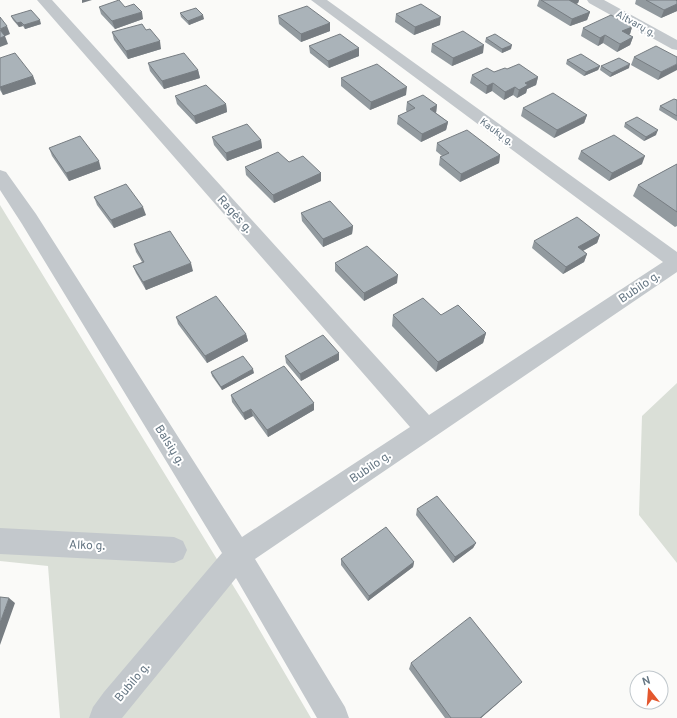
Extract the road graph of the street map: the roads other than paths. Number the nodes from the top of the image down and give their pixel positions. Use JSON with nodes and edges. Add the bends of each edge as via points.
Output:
{"nodes":[{"id":1,"x":44,"y":0,"type":"edge"},
{"id":2,"x":318,"y":0,"type":"edge"},
{"id":3,"x":594,"y":0,"type":"edge"},
{"id":4,"x":677,"y":46,"type":"edge"},
{"id":5,"x":0,"y":176,"type":"edge"},
{"id":6,"x":677,"y":262,"type":"edge"},
{"id":7,"x":427,"y":429,"type":"junction"},
{"id":8,"x":0,"y":541,"type":"edge"},
{"id":9,"x":174,"y":550,"type":"dead end"},
{"id":10,"x":238,"y":555,"type":"junction"},
{"id":11,"x":104,"y":718,"type":"edge"},
{"id":12,"x":334,"y":718,"type":"edge"}],
"edges":[{"from":1,"to":7,"type":"street","name":"Ragės g."},
{"from":2,"to":6,"type":"street","name":"Kaukų g."},
{"from":3,"to":4,"type":"street","name":"Aitvarų g."},
{"from":5,"to":10,"type":"street","name":"Balsių g."},
{"from":6,"to":7,"type":"street","name":"Bubilo g."},
{"from":7,"to":10,"type":"street","name":"Bubilo g."},
{"from":8,"to":9,"type":"street","name":"Alko g."},
{"from":10,"to":11,"type":"street","name":"Bubilo g."},
{"from":10,"to":12,"type":"street","name":"Balsių g."}]}
